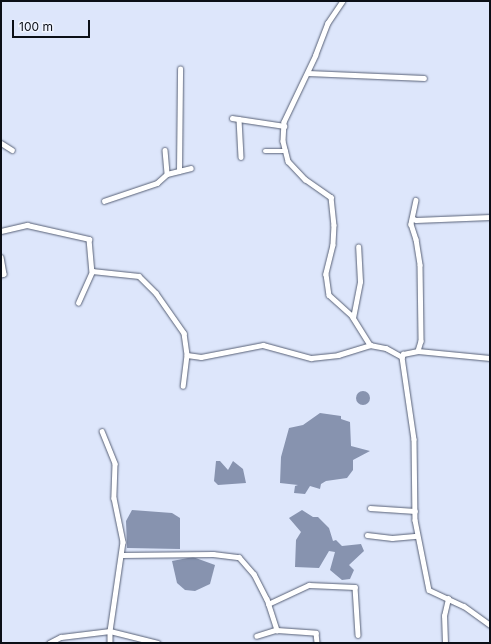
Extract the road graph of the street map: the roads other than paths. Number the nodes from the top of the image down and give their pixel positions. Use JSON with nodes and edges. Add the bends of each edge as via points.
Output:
{"nodes":[{"id":1,"x":343,"y":1,"type":"edge"},
{"id":2,"x":180,"y":69,"type":"dead end"},
{"id":3,"x":308,"y":73,"type":"junction"},
{"id":4,"x":424,"y":78,"type":"dead end"},
{"id":5,"x":232,"y":118,"type":"dead end"},
{"id":6,"x":239,"y":119,"type":"junction"},
{"id":7,"x":284,"y":126,"type":"junction"},
{"id":8,"x":1,"y":143,"type":"edge"},
{"id":9,"x":12,"y":150,"type":"dead end"},
{"id":10,"x":165,"y":150,"type":"dead end"},
{"id":11,"x":265,"y":151,"type":"dead end"},
{"id":12,"x":286,"y":151,"type":"junction"},
{"id":13,"x":241,"y":158,"type":"dead end"},
{"id":14,"x":191,"y":168,"type":"dead end"},
{"id":15,"x":179,"y":171,"type":"junction"},
{"id":16,"x":167,"y":174,"type":"junction"},
{"id":17,"x":416,"y":200,"type":"dead end"},
{"id":18,"x":104,"y":201,"type":"dead end"},
{"id":19,"x":490,"y":217,"type":"edge"},
{"id":20,"x":412,"y":218,"type":"junction"},
{"id":21,"x":1,"y":231,"type":"edge"},
{"id":22,"x":358,"y":247,"type":"dead end"},
{"id":23,"x":1,"y":257,"type":"edge"},
{"id":24,"x":92,"y":271,"type":"junction"},
{"id":25,"x":1,"y":275,"type":"edge"},
{"id":26,"x":78,"y":303,"type":"dead end"},
{"id":27,"x":353,"y":318,"type":"junction"},
{"id":28,"x":370,"y":345,"type":"junction"},
{"id":29,"x":418,"y":351,"type":"junction"},
{"id":30,"x":187,"y":355,"type":"junction"},
{"id":31,"x":402,"y":357,"type":"junction"},
{"id":32,"x":490,"y":358,"type":"edge"},
{"id":33,"x":184,"y":386,"type":"dead end"},
{"id":34,"x":102,"y":431,"type":"dead end"},
{"id":35,"x":370,"y":508,"type":"dead end"},
{"id":36,"x":415,"y":510,"type":"junction"},
{"id":37,"x":367,"y":535,"type":"dead end"},
{"id":38,"x":417,"y":536,"type":"junction"},
{"id":39,"x":121,"y":554,"type":"junction"},
{"id":40,"x":448,"y":598,"type":"junction"},
{"id":41,"x":268,"y":604,"type":"junction"},
{"id":42,"x":490,"y":625,"type":"edge"},
{"id":43,"x":277,"y":630,"type":"junction"},
{"id":44,"x":110,"y":631,"type":"junction"},
{"id":45,"x":358,"y":635,"type":"dead end"},
{"id":46,"x":258,"y":636,"type":"dead end"},
{"id":47,"x":49,"y":643,"type":"edge"},
{"id":48,"x":110,"y":643,"type":"edge"},
{"id":49,"x":158,"y":643,"type":"edge"},
{"id":50,"x":316,"y":643,"type":"edge"},
{"id":51,"x":445,"y":643,"type":"edge"}],
"edges":[{"from":1,"to":3,"type":"street","via":[[328,23]]},
{"from":2,"to":15,"type":"street"},
{"from":3,"to":4,"type":"street"},
{"from":3,"to":7,"type":"street"},
{"from":5,"to":6,"type":"street"},
{"from":6,"to":7,"type":"street"},
{"from":6,"to":13,"type":"street"},
{"from":7,"to":12,"type":"street","via":[[283,141]]},
{"from":8,"to":9,"type":"street"},
{"from":10,"to":16,"type":"street"},
{"from":11,"to":12,"type":"street"},
{"from":12,"to":27,"type":"street","via":[[288,161],[305,178],[331,196],[334,226],[326,274],[329,295]]},
{"from":14,"to":15,"type":"street"},
{"from":15,"to":16,"type":"street"},
{"from":16,"to":18,"type":"street","via":[[157,183]]},
{"from":17,"to":20,"type":"street"},
{"from":19,"to":20,"type":"street","via":[[416,220]]},
{"from":20,"to":29,"type":"street","via":[[420,265],[421,341]]},
{"from":21,"to":24,"type":"street","via":[[27,225],[89,239]]},
{"from":22,"to":27,"type":"street","via":[[360,282]]},
{"from":23,"to":25,"type":"street","via":[[4,274]]},
{"from":24,"to":26,"type":"street"},
{"from":24,"to":30,"type":"street","via":[[139,276],[156,293],[184,333]]},
{"from":27,"to":28,"type":"street"},
{"from":28,"to":30,"type":"street","via":[[322,358],[311,358],[263,345],[201,357]]},
{"from":28,"to":31,"type":"street","via":[[386,348]]},
{"from":29,"to":31,"type":"street","via":[[403,354]]},
{"from":29,"to":32,"type":"street"},
{"from":30,"to":33,"type":"street"},
{"from":31,"to":36,"type":"street","via":[[414,439]]},
{"from":34,"to":39,"type":"street","via":[[115,464],[114,498],[123,542]]},
{"from":35,"to":36,"type":"street"},
{"from":36,"to":38,"type":"street"},
{"from":37,"to":38,"type":"street","via":[[392,538]]},
{"from":38,"to":40,"type":"street","via":[[429,590]]},
{"from":39,"to":41,"type":"street","via":[[213,554],[239,557],[254,574]]},
{"from":39,"to":44,"type":"street"},
{"from":40,"to":42,"type":"street"},
{"from":40,"to":51,"type":"street","via":[[443,622]]},
{"from":41,"to":43,"type":"street"},
{"from":41,"to":45,"type":"street","via":[[309,585],[355,587]]},
{"from":43,"to":46,"type":"street"},
{"from":43,"to":50,"type":"street","via":[[316,633]]},
{"from":44,"to":47,"type":"street","via":[[61,638]]},
{"from":44,"to":48,"type":"street"},
{"from":44,"to":49,"type":"street"}]}
